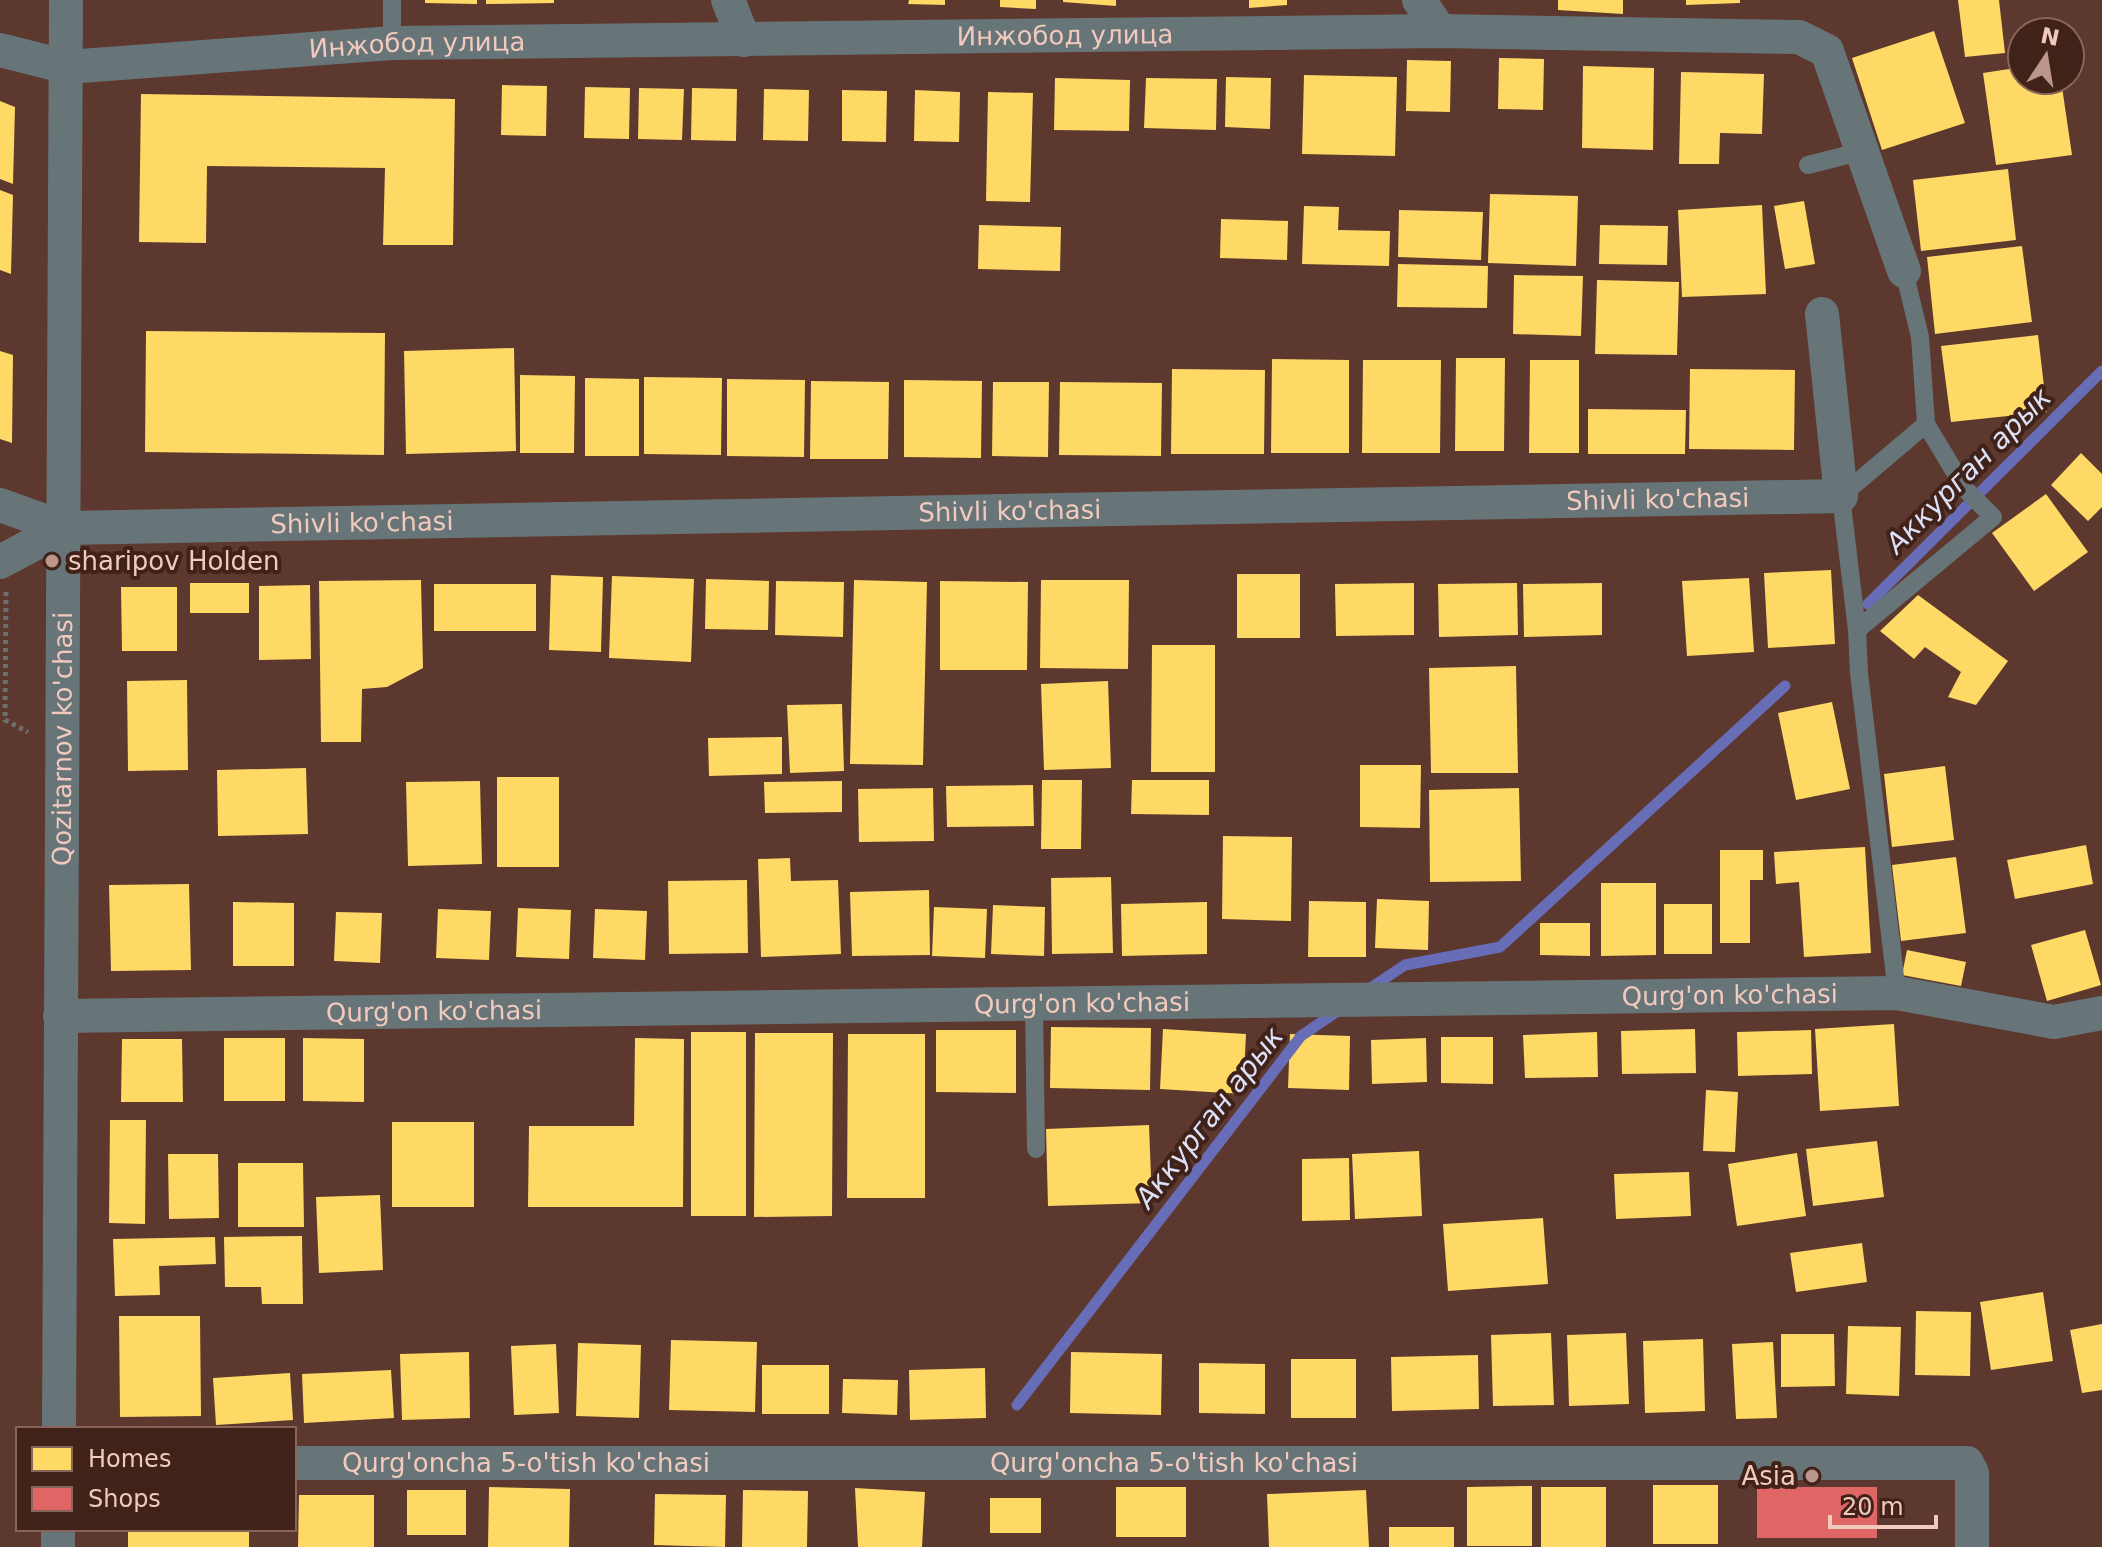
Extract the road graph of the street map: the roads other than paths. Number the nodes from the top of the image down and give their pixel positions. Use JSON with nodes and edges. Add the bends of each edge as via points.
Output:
{"nodes":[{"id":1,"x":66,"y":0,"type":"edge"},
{"id":2,"x":392,"y":0,"type":"edge"},
{"id":3,"x":728,"y":0,"type":"edge"},
{"id":4,"x":1419,"y":0,"type":"edge"},
{"id":5,"x":1440,"y":31,"type":"junction"},
{"id":6,"x":744,"y":40,"type":"junction"},
{"id":7,"x":392,"y":43,"type":"junction"},
{"id":8,"x":0,"y":50,"type":"edge"},
{"id":9,"x":67,"y":67,"type":"junction"},
{"id":10,"x":1863,"y":151,"type":"junction"},
{"id":11,"x":1808,"y":165,"type":"dead end"},
{"id":12,"x":1904,"y":271,"type":"joint"},
{"id":13,"x":1822,"y":314,"type":"dead end"},
{"id":14,"x":1926,"y":424,"type":"junction"},
{"id":15,"x":1841,"y":496,"type":"junction"},
{"id":16,"x":0,"y":505,"type":"edge"},
{"id":17,"x":64,"y":528,"type":"junction"},
{"id":18,"x":3,"y":570,"type":"edge"},
{"id":19,"x":1857,"y":630,"type":"junction"},
{"id":20,"x":1897,"y":993,"type":"junction"},
{"id":21,"x":1034,"y":1004,"type":"junction"},
{"id":22,"x":2102,"y":1013,"type":"edge"},
{"id":23,"x":60,"y":1016,"type":"junction"},
{"id":24,"x":1036,"y":1149,"type":"dead end"},
{"id":25,"x":59,"y":1427,"type":"edge"},
{"id":26,"x":296,"y":1463,"type":"edge"},
{"id":27,"x":1972,"y":1547,"type":"edge"}],
"edges":[{"from":1,"to":9,"type":"street","name":"Qozitarnov ko'chasi"},
{"from":2,"to":7,"type":"lane"},
{"from":3,"to":6,"type":"street"},
{"from":4,"to":5,"type":"street"},
{"from":5,"to":6,"type":"street","name":"Инжобод улица"},
{"from":5,"to":10,"type":"street","name":"Инжобод улица","via":[[1799,37],[1827,51]]},
{"from":6,"to":7,"type":"street","name":"Инжобод улица"},
{"from":7,"to":9,"type":"street","name":"Инжобод улица"},
{"from":8,"to":9,"type":"street","name":"Инжобод улица"},
{"from":9,"to":17,"type":"street","name":"Qozitarnov ko'chasi"},
{"from":10,"to":11,"type":"lane"},
{"from":10,"to":12,"type":"street","name":"Инжобод улица"},
{"from":12,"to":14,"type":"lane","via":[[1920,337]]},
{"from":13,"to":15,"type":"street"},
{"from":14,"to":15,"type":"lane"},
{"from":14,"to":19,"type":"lane","via":[[1965,489],[1993,517]]},
{"from":15,"to":17,"type":"street","name":"Shivli ko'chasi"},
{"from":15,"to":19,"type":"lane"},
{"from":16,"to":17,"type":"street","name":"Shivli ko'chasi"},
{"from":17,"to":18,"type":"street"},
{"from":17,"to":23,"type":"street","name":"Qozitarnov ko'chasi"},
{"from":19,"to":20,"type":"lane"},
{"from":20,"to":21,"type":"street","name":"Qurg'on ko'chasi"},
{"from":20,"to":22,"type":"street","name":"Qurg'on ko'chasi","via":[[2054,1022]]},
{"from":21,"to":23,"type":"street","name":"Qurg'on ko'chasi"},
{"from":21,"to":24,"type":"lane"},
{"from":23,"to":25,"type":"street","name":"Qozitarnov ko'chasi"},
{"from":26,"to":27,"type":"street","name":"Qurg'oncha 5-o'tish ko'chasi","via":[[1967,1463],[1972,1473]]}]}
